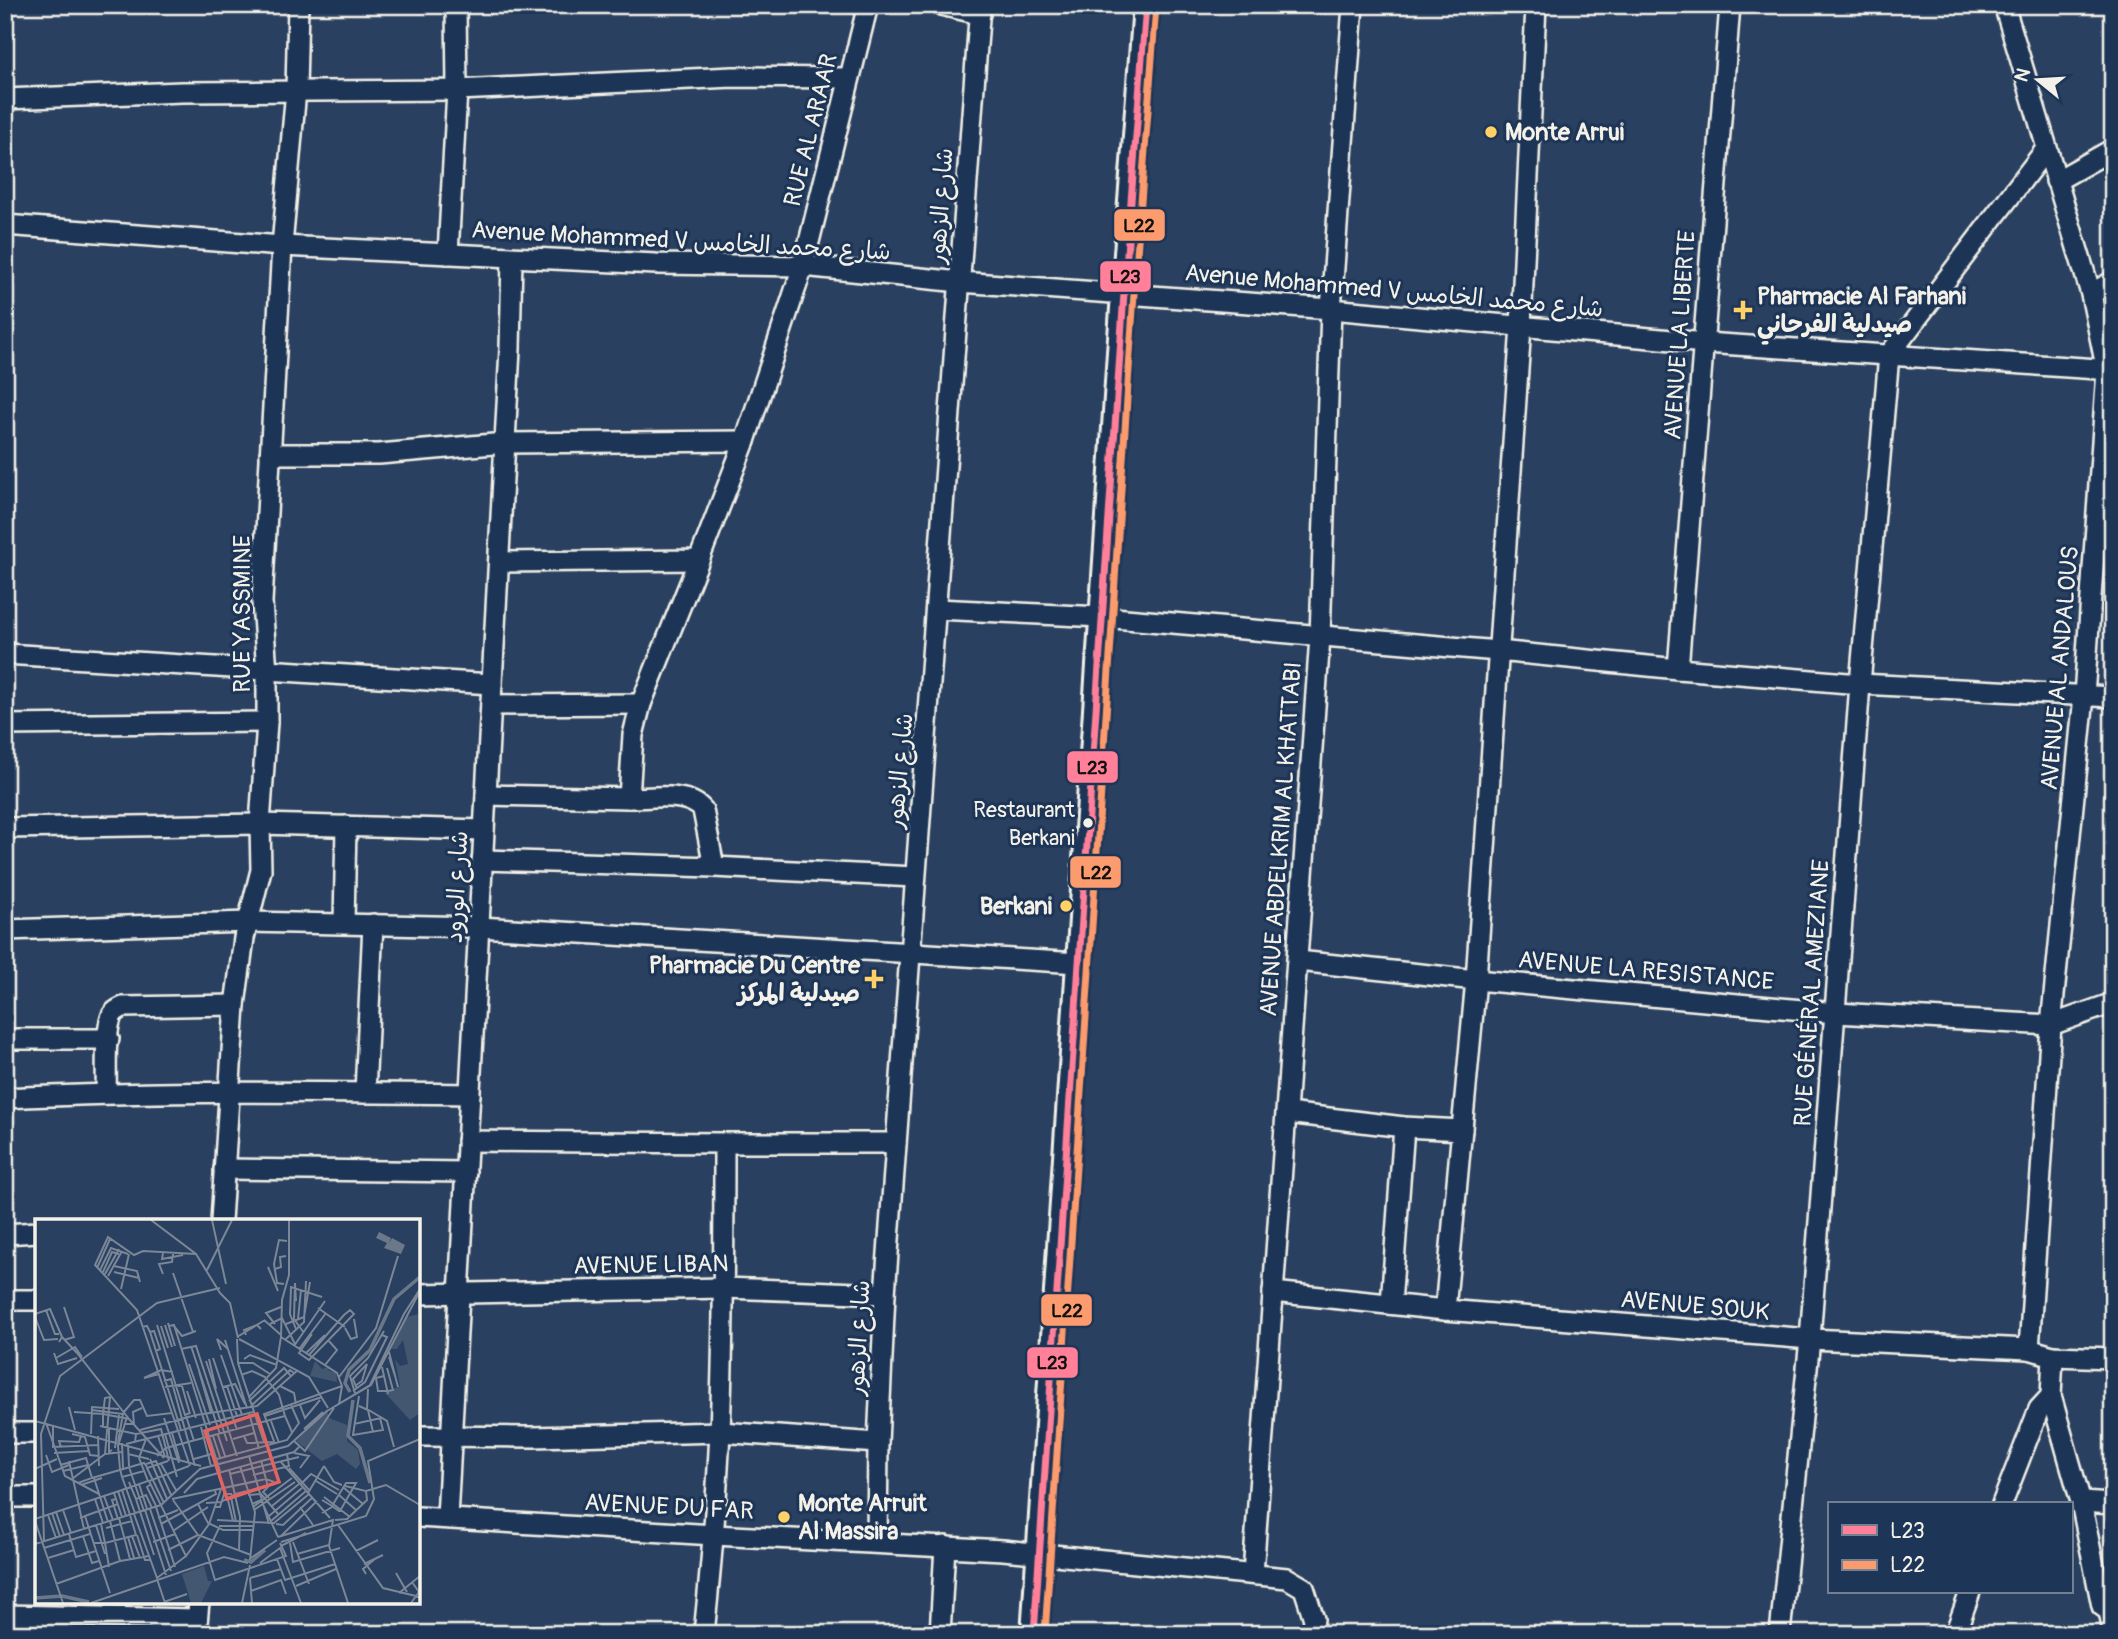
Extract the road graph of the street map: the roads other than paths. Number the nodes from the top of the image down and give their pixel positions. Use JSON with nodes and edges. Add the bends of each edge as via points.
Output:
{"nodes":[{"id":1,"x":298,"y":5,"type":"edge"},
{"id":2,"x":456,"y":5,"type":"edge"},
{"id":3,"x":868,"y":5,"type":"edge"},
{"id":4,"x":941,"y":5,"type":"edge"},
{"id":5,"x":1146,"y":5,"type":"edge"},
{"id":6,"x":1353,"y":5,"type":"edge"},
{"id":7,"x":1536,"y":5,"type":"edge"},
{"id":8,"x":1730,"y":5,"type":"edge"},
{"id":9,"x":2004,"y":5,"type":"edge"},
{"id":10,"x":980,"y":10,"type":"edge"},
{"id":11,"x":848,"y":78,"type":"junction"},
{"id":12,"x":296,"y":90,"type":"junction"},
{"id":13,"x":457,"y":90,"type":"junction"},
{"id":14,"x":5,"y":99,"type":"edge"},
{"id":15,"x":2046,"y":149,"type":"junction"},
{"id":16,"x":2113,"y":149,"type":"edge"},
{"id":17,"x":2056,"y":181,"type":"junction"},
{"id":18,"x":5,"y":225,"type":"edge"},
{"id":19,"x":282,"y":246,"type":"junction"},
{"id":20,"x":448,"y":254,"type":"junction"},
{"id":21,"x":512,"y":258,"type":"junction"},
{"id":22,"x":803,"y":266,"type":"junction"},
{"id":23,"x":2113,"y":281,"type":"edge"},
{"id":24,"x":960,"y":282,"type":"junction"},
{"id":25,"x":1124,"y":293,"type":"junction"},
{"id":26,"x":2091,"y":294,"type":"junction"},
{"id":27,"x":1331,"y":309,"type":"junction"},
{"id":28,"x":1521,"y":326,"type":"junction"},
{"id":29,"x":1705,"y":343,"type":"junction"},
{"id":30,"x":1889,"y":355,"type":"junction"},
{"id":31,"x":2110,"y":370,"type":"edge"},
{"id":32,"x":744,"y":440,"type":"junction"},
{"id":33,"x":505,"y":443,"type":"junction"},
{"id":34,"x":270,"y":454,"type":"junction"},
{"id":35,"x":699,"y":560,"type":"junction"},
{"id":36,"x":499,"y":562,"type":"junction"},
{"id":37,"x":936,"y":610,"type":"junction"},
{"id":38,"x":1102,"y":618,"type":"junction"},
{"id":39,"x":1320,"y":637,"type":"junction"},
{"id":40,"x":1498,"y":651,"type":"junction"},
{"id":41,"x":5,"y":653,"type":"edge"},
{"id":42,"x":1678,"y":669,"type":"junction"},
{"id":43,"x":267,"y":671,"type":"junction"},
{"id":44,"x":492,"y":684,"type":"junction"},
{"id":45,"x":1860,"y":684,"type":"junction"},
{"id":46,"x":2084,"y":696,"type":"junction"},
{"id":47,"x":2113,"y":697,"type":"edge"},
{"id":48,"x":641,"y":704,"type":"junction"},
{"id":49,"x":491,"y":705,"type":"junction"},
{"id":50,"x":267,"y":722,"type":"junction"},
{"id":51,"x":5,"y":725,"type":"edge"},
{"id":52,"x":486,"y":795,"type":"junction"},
{"id":53,"x":629,"y":798,"type":"junction"},
{"id":54,"x":260,"y":824,"type":"junction"},
{"id":55,"x":346,"y":826,"type":"junction"},
{"id":56,"x":5,"y":828,"type":"edge"},
{"id":57,"x":485,"y":830,"type":"junction"},
{"id":58,"x":482,"y":860,"type":"junction"},
{"id":59,"x":714,"y":867,"type":"junction"},
{"id":60,"x":915,"y":877,"type":"junction"},
{"id":61,"x":248,"y":922,"type":"junction"},
{"id":62,"x":344,"y":923,"type":"junction"},
{"id":63,"x":373,"y":924,"type":"junction"},
{"id":64,"x":479,"y":927,"type":"junction"},
{"id":65,"x":5,"y":930,"type":"edge"},
{"id":66,"x":909,"y":953,"type":"junction"},
{"id":67,"x":1298,"y":961,"type":"junction"},
{"id":68,"x":1079,"y":963,"type":"junction"},
{"id":69,"x":1476,"y":980,"type":"junction"},
{"id":70,"x":2113,"y":1003,"type":"edge"},
{"id":71,"x":234,"y":1005,"type":"junction"},
{"id":72,"x":1836,"y":1013,"type":"junction"},
{"id":73,"x":2052,"y":1024,"type":"junction"},
{"id":74,"x":5,"y":1039,"type":"edge"},
{"id":75,"x":109,"y":1039,"type":"junction"},
{"id":76,"x":230,"y":1091,"type":"junction"},
{"id":77,"x":106,"y":1093,"type":"junction"},
{"id":78,"x":365,"y":1093,"type":"junction"},
{"id":79,"x":470,"y":1094,"type":"junction"},
{"id":80,"x":5,"y":1098,"type":"edge"},
{"id":81,"x":1286,"y":1114,"type":"junction"},
{"id":82,"x":1404,"y":1127,"type":"junction"},
{"id":83,"x":1462,"y":1130,"type":"junction"},
{"id":84,"x":467,"y":1142,"type":"junction"},
{"id":85,"x":724,"y":1143,"type":"junction"},
{"id":86,"x":896,"y":1143,"type":"junction"},
{"id":87,"x":224,"y":1169,"type":"junction"},
{"id":88,"x":466,"y":1172,"type":"junction"},
{"id":89,"x":220,"y":1219,"type":"edge"},
{"id":90,"x":35,"y":1232,"type":"edge"},
{"id":91,"x":5,"y":1234,"type":"edge"},
{"id":92,"x":724,"y":1288,"type":"junction"},
{"id":93,"x":459,"y":1292,"type":"junction"},
{"id":94,"x":1273,"y":1292,"type":"junction"},
{"id":95,"x":420,"y":1294,"type":"edge"},
{"id":96,"x":885,"y":1294,"type":"junction"},
{"id":97,"x":5,"y":1300,"type":"edge"},
{"id":98,"x":35,"y":1300,"type":"edge"},
{"id":99,"x":1391,"y":1304,"type":"junction"},
{"id":100,"x":1446,"y":1310,"type":"junction"},
{"id":101,"x":1810,"y":1339,"type":"junction"},
{"id":102,"x":2029,"y":1349,"type":"junction"},
{"id":103,"x":2053,"y":1356,"type":"junction"},
{"id":104,"x":2113,"y":1358,"type":"edge"},
{"id":105,"x":2052,"y":1396,"type":"junction"},
{"id":106,"x":720,"y":1432,"type":"junction"},
{"id":107,"x":5,"y":1433,"type":"edge"},
{"id":108,"x":35,"y":1433,"type":"edge"},
{"id":109,"x":420,"y":1436,"type":"edge"},
{"id":110,"x":451,"y":1437,"type":"junction"},
{"id":111,"x":878,"y":1443,"type":"junction"},
{"id":112,"x":5,"y":1497,"type":"edge"},
{"id":113,"x":35,"y":1497,"type":"edge"},
{"id":114,"x":2003,"y":1502,"type":"edge"},
{"id":115,"x":2081,"y":1502,"type":"junction"},
{"id":116,"x":2113,"y":1504,"type":"edge"},
{"id":117,"x":420,"y":1517,"type":"edge"},
{"id":118,"x":446,"y":1518,"type":"junction"},
{"id":119,"x":714,"y":1535,"type":"junction"},
{"id":120,"x":877,"y":1542,"type":"junction"},
{"id":121,"x":945,"y":1546,"type":"junction"},
{"id":122,"x":1039,"y":1554,"type":"junction"},
{"id":123,"x":1252,"y":1574,"type":"junction"},
{"id":124,"x":1969,"y":1594,"type":"edge"},
{"id":125,"x":2111,"y":1611,"type":"edge"},
{"id":126,"x":5,"y":1615,"type":"edge"},
{"id":127,"x":198,"y":1618,"type":"edge"},
{"id":128,"x":2113,"y":1633,"type":"edge"},
{"id":129,"x":704,"y":1634,"type":"edge"},
{"id":130,"x":940,"y":1634,"type":"edge"},
{"id":131,"x":1034,"y":1634,"type":"edge"},
{"id":132,"x":1312,"y":1634,"type":"edge"},
{"id":133,"x":1780,"y":1634,"type":"edge"},
{"id":134,"x":1955,"y":1634,"type":"edge"}],
"edges":[{"from":1,"to":12,"type":"street","name":"RUE YASSMINE"},
{"from":2,"to":13,"type":"street"},
{"from":3,"to":11,"type":"street","name":"RUE AL ARAAR"},
{"from":4,"to":10,"type":"street"},
{"from":5,"to":25,"type":"main road"},
{"from":6,"to":27,"type":"street","name":"AVENUE ABDELKRIM AL KHATTABI"},
{"from":7,"to":28,"type":"street"},
{"from":8,"to":29,"type":"street","name":"AVENUE LA LIBERTE"},
{"from":9,"to":15,"type":"street","name":"AVENUE AL ANDALOUS"},
{"from":10,"to":24,"type":"street","name":"شارع الزهور"},
{"from":11,"to":13,"type":"street","via":[[733,77]]},
{"from":11,"to":22,"type":"street","name":"RUE AL ARAAR"},
{"from":12,"to":13,"type":"street"},
{"from":12,"to":14,"type":"street"},
{"from":12,"to":19,"type":"street","name":"RUE YASSMINE"},
{"from":13,"to":20,"type":"street"},
{"from":15,"to":17,"type":"street","name":"AVENUE AL ANDALOUS"},
{"from":15,"to":30,"type":"street"},
{"from":16,"to":17,"type":"street"},
{"from":17,"to":26,"type":"street","name":"AVENUE AL ANDALOUS"},
{"from":18,"to":19,"type":"street","name":"Avenue Mohammed V شارع محمد الخامس"},
{"from":19,"to":20,"type":"street","name":"Avenue Mohammed V شارع محمد الخامس"},
{"from":19,"to":34,"type":"street","name":"RUE YASSMINE"},
{"from":20,"to":21,"type":"street","name":"Avenue Mohammed V شارع محمد الخامس"},
{"from":21,"to":22,"type":"street","name":"Avenue Mohammed V شارع محمد الخامس"},
{"from":21,"to":33,"type":"street","name":"شارع الورود"},
{"from":22,"to":24,"type":"street","name":"Avenue Mohammed V شارع محمد الخامس"},
{"from":22,"to":32,"type":"street","name":"RUE AL ARAAR"},
{"from":23,"to":26,"type":"street"},
{"from":24,"to":25,"type":"street","name":"Avenue Mohammed V شارع محمد الخامس"},
{"from":24,"to":37,"type":"street","name":"شارع الزهور"},
{"from":25,"to":27,"type":"street","name":"Avenue Mohammed V شارع محمد الخامس"},
{"from":25,"to":38,"type":"main road"},
{"from":26,"to":31,"type":"street","name":"AVENUE AL ANDALOUS"},
{"from":27,"to":28,"type":"street","name":"Avenue Mohammed V شارع محمد الخامس"},
{"from":27,"to":39,"type":"street","name":"AVENUE ABDELKRIM AL KHATTABI"},
{"from":28,"to":29,"type":"street","name":"Avenue Mohammed V شارع محمد الخامس"},
{"from":28,"to":40,"type":"street"},
{"from":29,"to":30,"type":"street","name":"Avenue Mohammed V شارع محمد الخامس"},
{"from":29,"to":42,"type":"street","name":"AVENUE LA LIBERTE"},
{"from":30,"to":31,"type":"street","name":"Avenue Mohammed V شارع محمد الخامس"},
{"from":30,"to":45,"type":"street","name":"RUE GÉNÉRAL AMEZIANE"},
{"from":31,"to":46,"type":"street","name":"AVENUE AL ANDALOUS"},
{"from":32,"to":33,"type":"street"},
{"from":32,"to":35,"type":"street","name":"RUE AL ARAAR"},
{"from":33,"to":34,"type":"street","via":[[379,454]]},
{"from":33,"to":36,"type":"street","name":"شارع الورود"},
{"from":34,"to":43,"type":"street","name":"RUE YASSMINE","via":[[262,602]]},
{"from":35,"to":36,"type":"street"},
{"from":35,"to":48,"type":"street","name":"RUE AL ARAAR"},
{"from":36,"to":44,"type":"street","name":"شارع الورود"},
{"from":37,"to":38,"type":"street"},
{"from":37,"to":60,"type":"street","name":"شارع الزهور"},
{"from":38,"to":39,"type":"street"},
{"from":38,"to":68,"type":"main road"},
{"from":39,"to":40,"type":"street"},
{"from":39,"to":67,"type":"street","name":"AVENUE ABDELKRIM AL KHATTABI"},
{"from":40,"to":42,"type":"street"},
{"from":40,"to":69,"type":"street"},
{"from":41,"to":43,"type":"street"},
{"from":42,"to":45,"type":"street"},
{"from":43,"to":44,"type":"street"},
{"from":43,"to":50,"type":"street","name":"RUE YASSMINE"},
{"from":44,"to":49,"type":"street","name":"شارع الورود"},
{"from":45,"to":46,"type":"street"},
{"from":45,"to":72,"type":"street","name":"RUE GÉNÉRAL AMEZIANE"},
{"from":46,"to":47,"type":"street"},
{"from":46,"to":73,"type":"street","name":"AVENUE AL ANDALOUS"},
{"from":48,"to":49,"type":"street"},
{"from":48,"to":53,"type":"street","name":"RUE AL ARAAR"},
{"from":49,"to":52,"type":"street","name":"شارع الورود"},
{"from":50,"to":51,"type":"street"},
{"from":50,"to":54,"type":"street","name":"RUE YASSMINE"},
{"from":52,"to":53,"type":"street"},
{"from":52,"to":57,"type":"street","name":"شارع الورود"},
{"from":53,"to":59,"type":"street","via":[[697,802],[703,810]]},
{"from":54,"to":55,"type":"street"},
{"from":54,"to":56,"type":"street"},
{"from":54,"to":61,"type":"street","name":"RUE YASSMINE","via":[[261,870]]},
{"from":55,"to":57,"type":"street"},
{"from":55,"to":62,"type":"street"},
{"from":57,"to":58,"type":"street","name":"شارع الورود"},
{"from":58,"to":59,"type":"street"},
{"from":58,"to":64,"type":"street","name":"شارع الورود"},
{"from":59,"to":60,"type":"street"},
{"from":60,"to":66,"type":"street","name":"شارع الزهور"},
{"from":61,"to":62,"type":"street"},
{"from":61,"to":65,"type":"street"},
{"from":61,"to":71,"type":"street","name":"RUE YASSMINE"},
{"from":62,"to":63,"type":"street"},
{"from":63,"to":64,"type":"street"},
{"from":63,"to":78,"type":"street"},
{"from":64,"to":66,"type":"street"},
{"from":64,"to":79,"type":"street","name":"شارع الورود"},
{"from":66,"to":68,"type":"street"},
{"from":66,"to":86,"type":"street","name":"شارع الزهور"},
{"from":67,"to":69,"type":"street","name":"AVENUE LA RESISTANCE"},
{"from":67,"to":81,"type":"street","name":"AVENUE ABDELKRIM AL KHATTABI"},
{"from":68,"to":122,"type":"main road"},
{"from":69,"to":72,"type":"street","name":"AVENUE LA RESISTANCE"},
{"from":69,"to":83,"type":"street"},
{"from":70,"to":73,"type":"street","name":"AVENUE LA RESISTANCE"},
{"from":71,"to":75,"type":"street","via":[[123,1007],[111,1018]]},
{"from":71,"to":76,"type":"street","name":"RUE YASSMINE"},
{"from":72,"to":73,"type":"street","name":"AVENUE LA RESISTANCE"},
{"from":72,"to":101,"type":"street","name":"RUE GÉNÉRAL AMEZIANE"},
{"from":73,"to":102,"type":"street","name":"AVENUE AL ANDALOUS"},
{"from":74,"to":75,"type":"street"},
{"from":75,"to":77,"type":"street"},
{"from":76,"to":77,"type":"street"},
{"from":76,"to":78,"type":"street"},
{"from":76,"to":87,"type":"street","name":"RUE YASSMINE"},
{"from":77,"to":80,"type":"street"},
{"from":78,"to":79,"type":"street"},
{"from":79,"to":84,"type":"street","name":"شارع الورود"},
{"from":81,"to":82,"type":"street"},
{"from":81,"to":94,"type":"street","name":"AVENUE ABDELKRIM AL KHATTABI"},
{"from":82,"to":83,"type":"street"},
{"from":82,"to":99,"type":"street"},
{"from":83,"to":100,"type":"street"},
{"from":84,"to":85,"type":"street"},
{"from":84,"to":88,"type":"street","name":"شارع الورود"},
{"from":85,"to":86,"type":"street"},
{"from":85,"to":92,"type":"street"},
{"from":86,"to":96,"type":"street","name":"شارع الزهور"},
{"from":87,"to":88,"type":"street"},
{"from":87,"to":89,"type":"street","name":"RUE YASSMINE"},
{"from":88,"to":93,"type":"street","name":"شارع الورود"},
{"from":90,"to":91,"type":"street"},
{"from":92,"to":93,"type":"street","name":"AVENUE LIBAN"},
{"from":92,"to":96,"type":"street","name":"AVENUE LIBAN"},
{"from":92,"to":106,"type":"street"},
{"from":93,"to":95,"type":"street","name":"AVENUE LIBAN"},
{"from":93,"to":110,"type":"street","name":"شارع الورود"},
{"from":94,"to":99,"type":"street","name":"AVENUE SOUK"},
{"from":94,"to":123,"type":"street","name":"AVENUE ABDELKRIM AL KHATTABI"},
{"from":96,"to":111,"type":"street","name":"شارع الزهور"},
{"from":97,"to":98,"type":"street"},
{"from":99,"to":100,"type":"street","name":"AVENUE SOUK"},
{"from":100,"to":101,"type":"street","name":"AVENUE SOUK"},
{"from":101,"to":102,"type":"street","name":"AVENUE SOUK"},
{"from":101,"to":133,"type":"street","name":"RUE GÉNÉRAL AMEZIANE"},
{"from":102,"to":103,"type":"street","name":"AVENUE SOUK"},
{"from":103,"to":104,"type":"street","name":"AVENUE SOUK"},
{"from":103,"to":105,"type":"street"},
{"from":105,"to":114,"type":"street","via":[[2039,1409]]},
{"from":105,"to":115,"type":"street"},
{"from":106,"to":110,"type":"street"},
{"from":106,"to":111,"type":"street"},
{"from":106,"to":119,"type":"street"},
{"from":107,"to":108,"type":"street"},
{"from":109,"to":110,"type":"street"},
{"from":110,"to":118,"type":"street","name":"شارع الورود"},
{"from":111,"to":120,"type":"street","name":"شارع الزهور"},
{"from":112,"to":113,"type":"street"},
{"from":115,"to":116,"type":"street"},
{"from":115,"to":125,"type":"street","via":[[2102,1606]]},
{"from":117,"to":118,"type":"street","name":"AVENUE DU FAR"},
{"from":118,"to":119,"type":"street","name":"AVENUE DU FAR"},
{"from":119,"to":120,"type":"street","name":"AVENUE DU FAR"},
{"from":119,"to":129,"type":"street"},
{"from":120,"to":121,"type":"street","name":"AVENUE DU FAR"},
{"from":121,"to":122,"type":"street","name":"AVENUE DU FAR"},
{"from":121,"to":130,"type":"street"},
{"from":122,"to":123,"type":"street","name":"AVENUE DU FAR"},
{"from":122,"to":131,"type":"main road"},
{"from":123,"to":132,"type":"street","via":[[1287,1578],[1304,1588],[1314,1619]]},
{"from":124,"to":134,"type":"street"},
{"from":125,"to":128,"type":"street"},
{"from":126,"to":127,"type":"street"}]}
